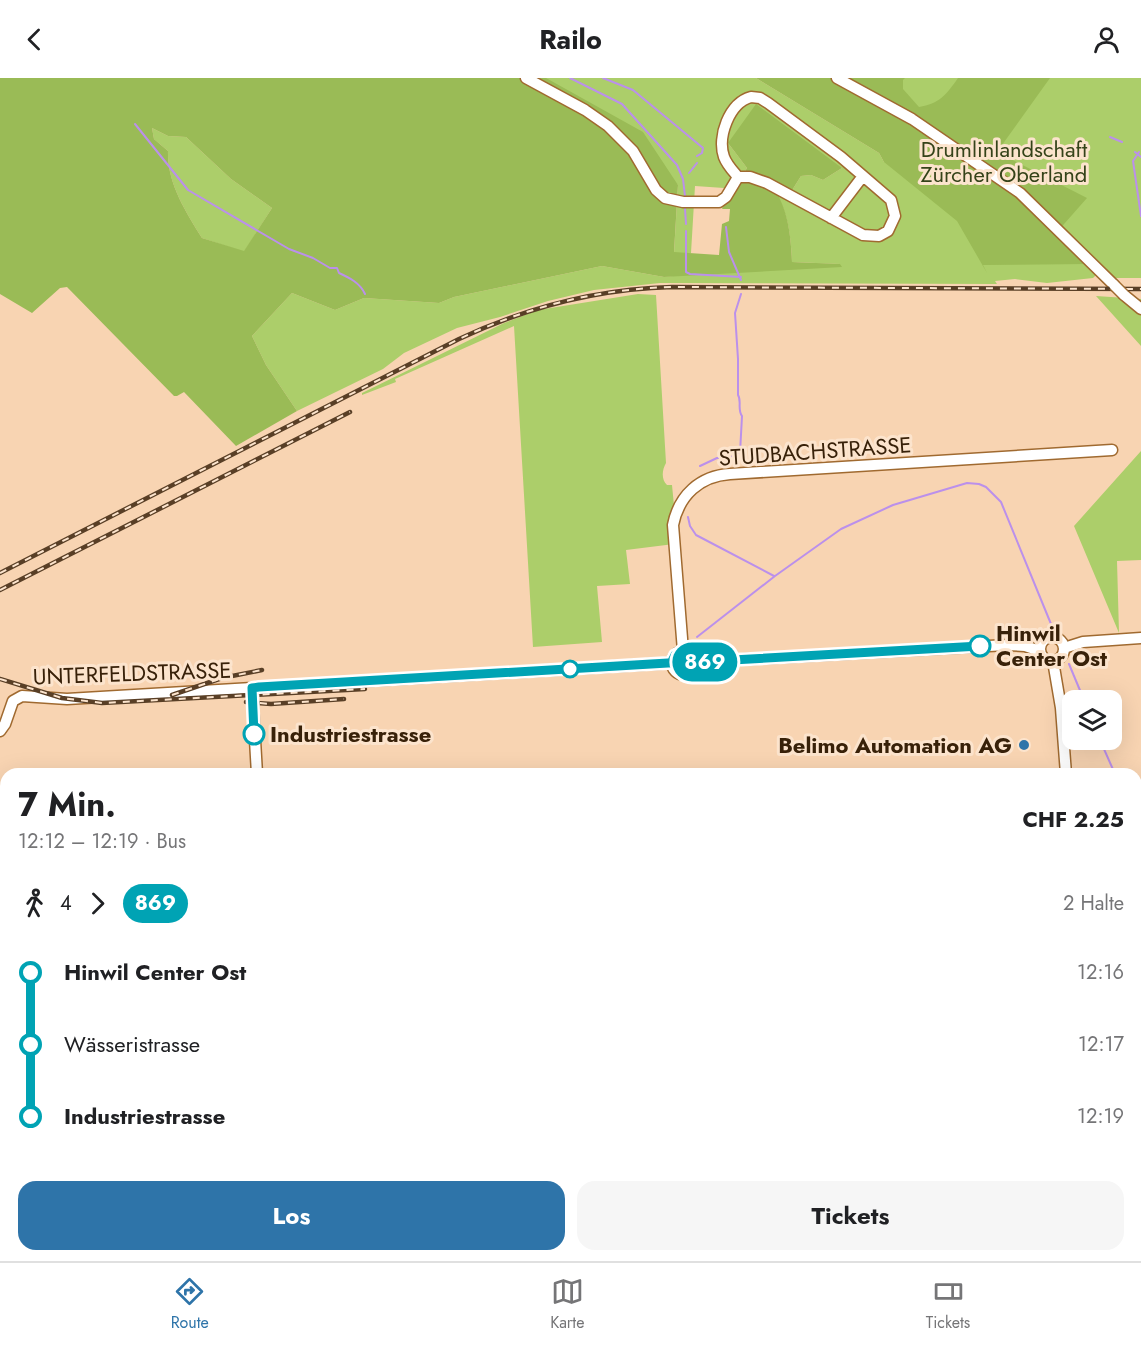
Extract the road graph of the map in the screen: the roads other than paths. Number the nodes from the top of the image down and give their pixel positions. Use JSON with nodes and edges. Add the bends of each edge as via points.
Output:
{"nodes":[{"id":1,"x":526,"y":78,"type":"edge"},
{"id":2,"x":837,"y":78,"type":"edge"},
{"id":3,"x":863,"y":176,"type":"junction"},
{"id":4,"x":738,"y":177,"type":"junction"},
{"id":5,"x":831,"y":218,"type":"junction"},
{"id":6,"x":1141,"y":309,"type":"edge"},
{"id":7,"x":1112,"y":450,"type":"dead end"},
{"id":8,"x":1141,"y":638,"type":"edge"},
{"id":9,"x":1064,"y":648,"type":"junction"},
{"id":10,"x":683,"y":651,"type":"junction"},
{"id":11,"x":1040,"y":651,"type":"junction"},
{"id":12,"x":1053,"y":661,"type":"junction"},
{"id":13,"x":696,"y":662,"type":"junction"},
{"id":14,"x":671,"y":663,"type":"junction"},
{"id":15,"x":252,"y":688,"type":"junction"},
{"id":16,"x":0,"y":731,"type":"edge"},
{"id":17,"x":257,"y":768,"type":"edge"},
{"id":18,"x":1066,"y":768,"type":"edge"}],
"edges":[{"from":1,"to":4,"type":"street","via":[[608,126],[633,151],[665,198],[719,202]]},
{"from":2,"to":6,"type":"street","bridge":true,"via":[[912,119],[1020,193]]},
{"from":3,"to":4,"type":"street","via":[[755,97],[736,106],[724,132],[723,155]]},
{"from":3,"to":5,"type":"street"},
{"from":3,"to":5,"type":"street","via":[[891,201],[895,216],[892,226],[879,236],[868,237]]},
{"from":4,"to":5,"type":"street","via":[[766,183]]},
{"from":7,"to":10,"type":"street","name":"STUDBACHSTRASSE","via":[[730,474],[705,480],[684,497],[673,525]]},
{"from":8,"to":9,"type":"street","via":[[1083,642]]},
{"from":9,"to":11,"type":"street","via":[[1051,637],[1044,640]]},
{"from":9,"to":12,"type":"street","via":[[1062,656]]},
{"from":10,"to":13,"type":"street","via":[[693,655]]},
{"from":10,"to":14,"type":"street"},
{"from":11,"to":12,"type":"street","via":[[1046,660]]},
{"from":11,"to":13,"type":"street","via":[[1007,645]]},
{"from":12,"to":18,"type":"street"},
{"from":13,"to":14,"type":"street","via":[[693,671],[685,675],[675,672]]},
{"from":14,"to":15,"type":"street"},
{"from":15,"to":16,"type":"street","name":"UNTERFELDSTRASSE","via":[[67,699],[21,696],[13,701]]},
{"from":15,"to":17,"type":"street"}]}
